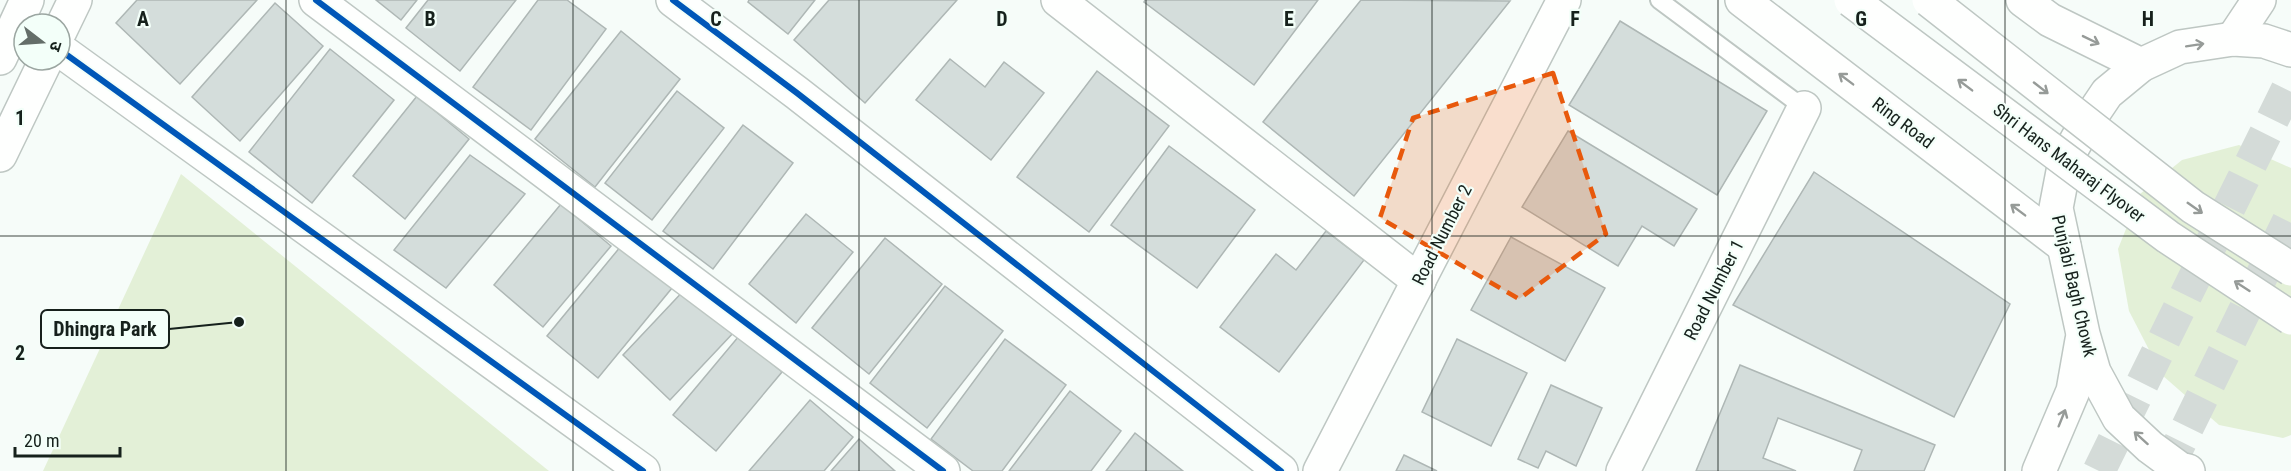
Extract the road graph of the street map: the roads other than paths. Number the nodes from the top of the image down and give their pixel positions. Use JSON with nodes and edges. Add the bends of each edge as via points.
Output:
{"nodes":[{"id":1,"x":27,"y":0,"type":"edge"},
{"id":2,"x":316,"y":0,"type":"edge"},
{"id":3,"x":673,"y":0,"type":"edge"},
{"id":4,"x":1059,"y":0,"type":"edge"},
{"id":5,"x":1564,"y":0,"type":"edge"},
{"id":6,"x":1659,"y":0,"type":"edge"},
{"id":7,"x":1742,"y":0,"type":"edge"},
{"id":8,"x":1851,"y":0,"type":"edge"},
{"id":9,"x":1929,"y":0,"type":"edge"},
{"id":10,"x":2023,"y":0,"type":"edge"},
{"id":11,"x":2259,"y":0,"type":"edge"},
{"id":12,"x":2233,"y":39,"type":"junction"},
{"id":13,"x":2291,"y":50,"type":"edge"},
{"id":14,"x":0,"y":58,"type":"edge"},
{"id":15,"x":72,"y":59,"type":"edge"},
{"id":16,"x":2141,"y":65,"type":"junction"},
{"id":17,"x":40,"y":72,"type":"edge"},
{"id":18,"x":1804,"y":108,"type":"joint"},
{"id":19,"x":0,"y":155,"type":"edge"},
{"id":20,"x":2064,"y":246,"type":"junction"},
{"id":21,"x":2291,"y":269,"type":"edge"},
{"id":22,"x":1419,"y":281,"type":"junction"},
{"id":23,"x":2291,"y":318,"type":"edge"},
{"id":24,"x":2083,"y":334,"type":"junction"},
{"id":25,"x":644,"y":471,"type":"edge"},
{"id":26,"x":943,"y":471,"type":"edge"},
{"id":27,"x":1281,"y":471,"type":"edge"},
{"id":28,"x":1320,"y":471,"type":"edge"},
{"id":29,"x":1623,"y":471,"type":"edge"},
{"id":30,"x":2038,"y":471,"type":"edge"},
{"id":31,"x":2188,"y":471,"type":"edge"}],
"edges":[{"from":1,"to":14,"type":"street"},
{"from":2,"to":26,"type":"street"},
{"from":3,"to":27,"type":"street"},
{"from":4,"to":22,"type":"street"},
{"from":5,"to":22,"type":"street","name":"Road Number 2"},
{"from":6,"to":18,"type":"lane"},
{"from":20,"to":7,"type":"street","name":"Ring Road","one_way":true},
{"from":23,"to":8,"type":"street","name":"Shri Hans Maharaj Flyover","one_way":true,"bridge":true,"via":[[2168,237]]},
{"from":9,"to":21,"type":"street","one_way":true,"bridge":true,"via":[[2193,207]]},
{"from":10,"to":16,"type":"street","one_way":true,"via":[[2050,20]]},
{"from":11,"to":12,"type":"street"},
{"from":12,"to":13,"type":"street","name":"Punjabi Bagh Chowk","via":[[2264,41]]},
{"from":16,"to":12,"type":"street","name":"Punjabi Bagh Chowk","one_way":true,"via":[[2180,47]]},
{"from":15,"to":25,"type":"street"},
{"from":16,"to":20,"type":"street","name":"Punjabi Bagh Chowk","via":[[2107,93],[2065,161],[2056,208]]},
{"from":17,"to":19,"type":"street"},
{"from":18,"to":29,"type":"street","name":"Road Number 1"},
{"from":20,"to":24,"type":"street","name":"Punjabi Bagh Chowk"},
{"from":22,"to":28,"type":"street","name":"Road Number 2"},
{"from":30,"to":24,"type":"street","one_way":true,"via":[[2073,392]]},
{"from":31,"to":24,"type":"street","name":"Punjabi Bagh Chowk","one_way":true,"via":[[2150,447],[2119,418],[2094,372]]}]}
